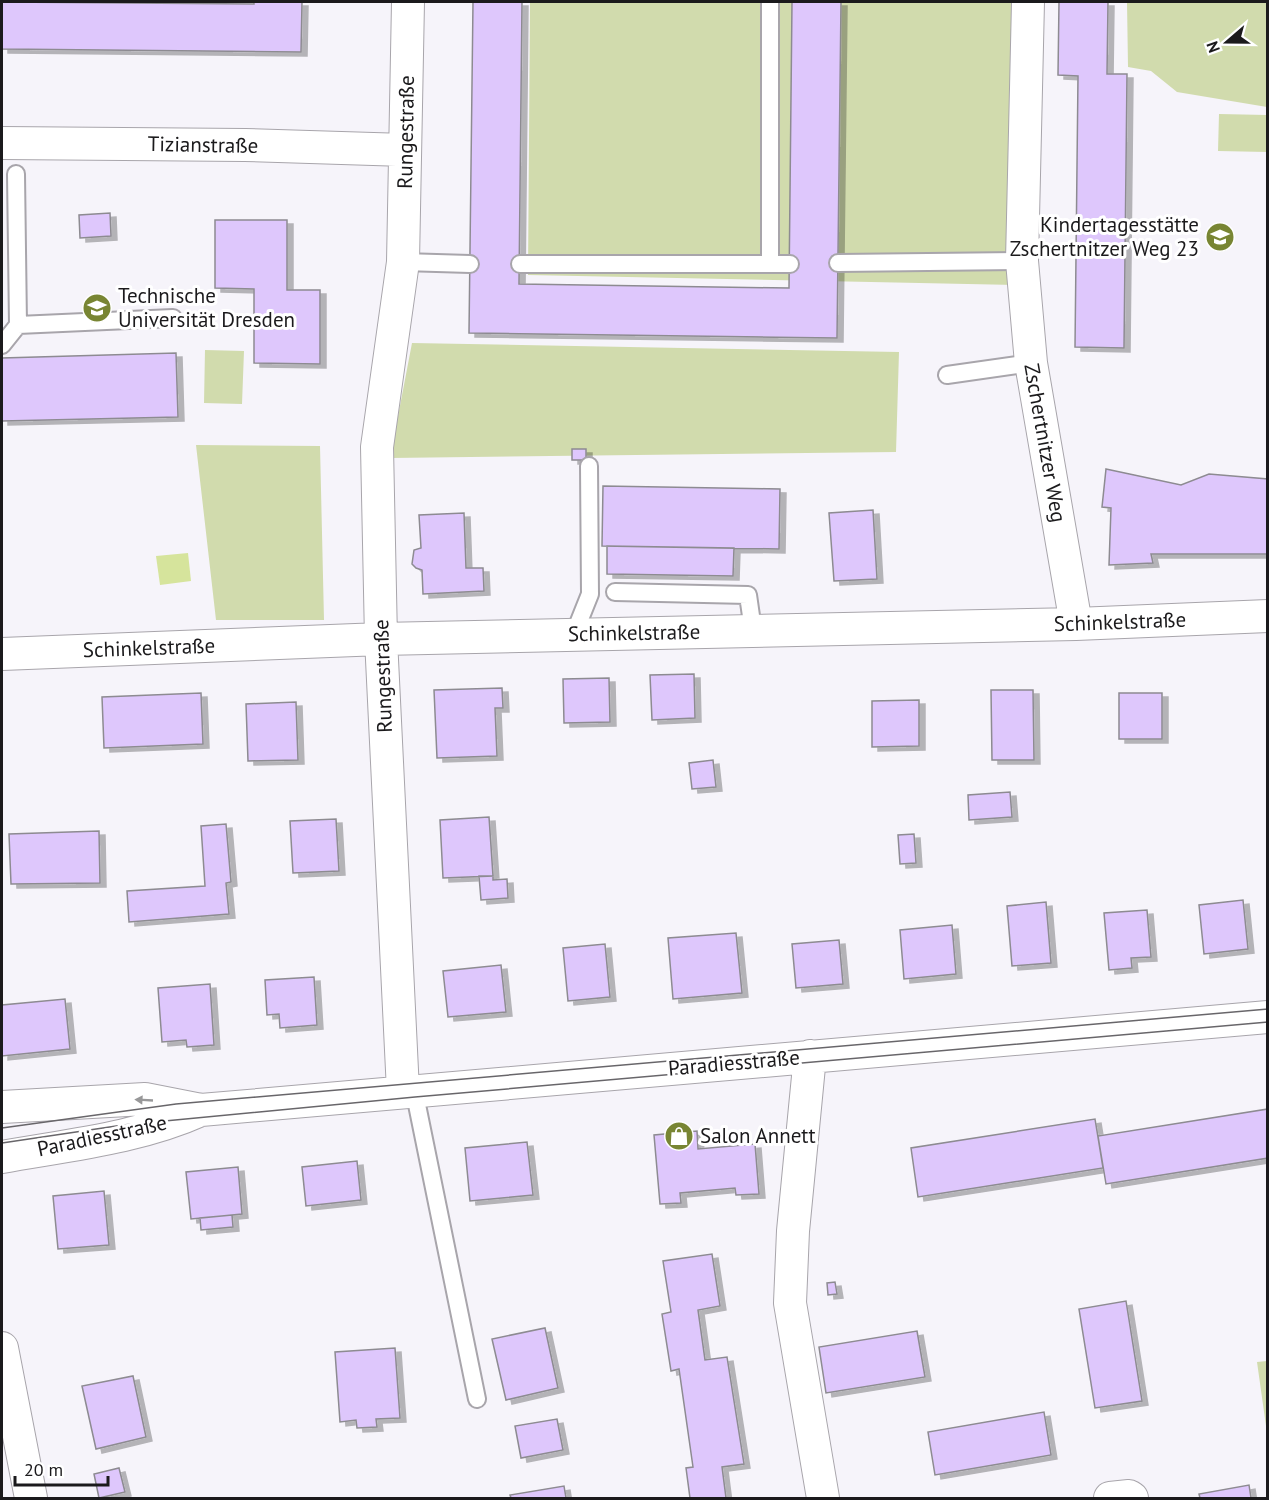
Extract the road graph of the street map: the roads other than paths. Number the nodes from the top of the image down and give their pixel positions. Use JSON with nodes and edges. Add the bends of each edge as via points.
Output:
{"nodes":[{"id":1,"x":408,"y":2,"type":"edge"},
{"id":2,"x":770,"y":2,"type":"edge"},
{"id":3,"x":1028,"y":2,"type":"edge"},
{"id":4,"x":2,"y":143,"type":"edge"},
{"id":5,"x":405,"y":150,"type":"junction"},
{"id":6,"x":16,"y":174,"type":"dead end"},
{"id":7,"x":1022,"y":261,"type":"junction"},
{"id":8,"x":403,"y":262,"type":"junction"},
{"id":9,"x":838,"y":263,"type":"dead end"},
{"id":10,"x":470,"y":264,"type":"dead end"},
{"id":11,"x":520,"y":264,"type":"dead end"},
{"id":12,"x":770,"y":264,"type":"junction"},
{"id":13,"x":790,"y":264,"type":"dead end"},
{"id":14,"x":173,"y":318,"type":"dead end"},
{"id":15,"x":18,"y":325,"type":"junction"},
{"id":16,"x":2,"y":345,"type":"edge"},
{"id":17,"x":1031,"y":363,"type":"junction"},
{"id":18,"x":947,"y":375,"type":"dead end"},
{"id":19,"x":589,"y":466,"type":"dead end"},
{"id":20,"x":615,"y":592,"type":"dead end"},
{"id":21,"x":1268,"y":616,"type":"edge"},
{"id":22,"x":1076,"y":624,"type":"junction"},
{"id":23,"x":753,"y":630,"type":"junction"},
{"id":24,"x":574,"y":634,"type":"junction"},
{"id":25,"x":381,"y":639,"type":"junction"},
{"id":26,"x":2,"y":654,"type":"edge"},
{"id":27,"x":1268,"y":1017,"type":"edge"},
{"id":28,"x":810,"y":1056,"type":"junction"},
{"id":29,"x":409,"y":1091,"type":"junction"},
{"id":30,"x":2,"y":1107,"type":"edge"},
{"id":31,"x":201,"y":1110,"type":"junction"},
{"id":32,"x":2,"y":1157,"type":"edge"},
{"id":33,"x":2,"y":1348,"type":"edge"},
{"id":34,"x":477,"y":1399,"type":"dead end"},
{"id":35,"x":31,"y":1498,"type":"edge"},
{"id":36,"x":823,"y":1498,"type":"edge"},
{"id":37,"x":1110,"y":1498,"type":"edge"},
{"id":38,"x":1132,"y":1498,"type":"edge"}],
"edges":[{"from":1,"to":5,"type":"street","name":"Rungestraße"},
{"from":2,"to":12,"type":"lane"},
{"from":3,"to":7,"type":"street","name":"Zschertnitzer Weg"},
{"from":4,"to":5,"type":"street","name":"Tizianstraße"},
{"from":5,"to":8,"type":"street","name":"Rungestraße"},
{"from":6,"to":15,"type":"lane"},
{"from":7,"to":9,"type":"lane"},
{"from":7,"to":17,"type":"street","name":"Zschertnitzer Weg"},
{"from":8,"to":10,"type":"lane"},
{"from":8,"to":25,"type":"street","name":"Rungestraße","via":[[377,447]]},
{"from":11,"to":12,"type":"lane"},
{"from":12,"to":13,"type":"lane"},
{"from":14,"to":15,"type":"lane"},
{"from":15,"to":16,"type":"lane"},
{"from":17,"to":18,"type":"lane"},
{"from":17,"to":22,"type":"street","name":"Zschertnitzer Weg"},
{"from":19,"to":24,"type":"lane","via":[[590,594]]},
{"from":20,"to":23,"type":"lane","via":[[748,595]]},
{"from":21,"to":22,"type":"street","name":"Schinkelstraße"},
{"from":22,"to":23,"type":"street","name":"Schinkelstraße"},
{"from":23,"to":24,"type":"street","name":"Schinkelstraße"},
{"from":24,"to":25,"type":"street","name":"Schinkelstraße"},
{"from":25,"to":26,"type":"street","name":"Schinkelstraße"},
{"from":25,"to":29,"type":"street","name":"Rungestraße"},
{"from":27,"to":28,"type":"street","name":"Paradiesstraße"},
{"from":28,"to":29,"type":"street","name":"Paradiesstraße"},
{"from":28,"to":36,"type":"street","via":[[790,1303]]},
{"from":29,"to":31,"type":"street","name":"Paradiesstraße"},
{"from":29,"to":34,"type":"lane"},
{"from":31,"to":30,"type":"street","name":"Paradiesstraße","one_way":true,"via":[[145,1099]]},
{"from":31,"to":32,"type":"street","name":"Paradiesstraße","via":[[133,1133]]},
{"from":33,"to":35,"type":"street"},
{"from":37,"to":38,"type":"street"}]}
